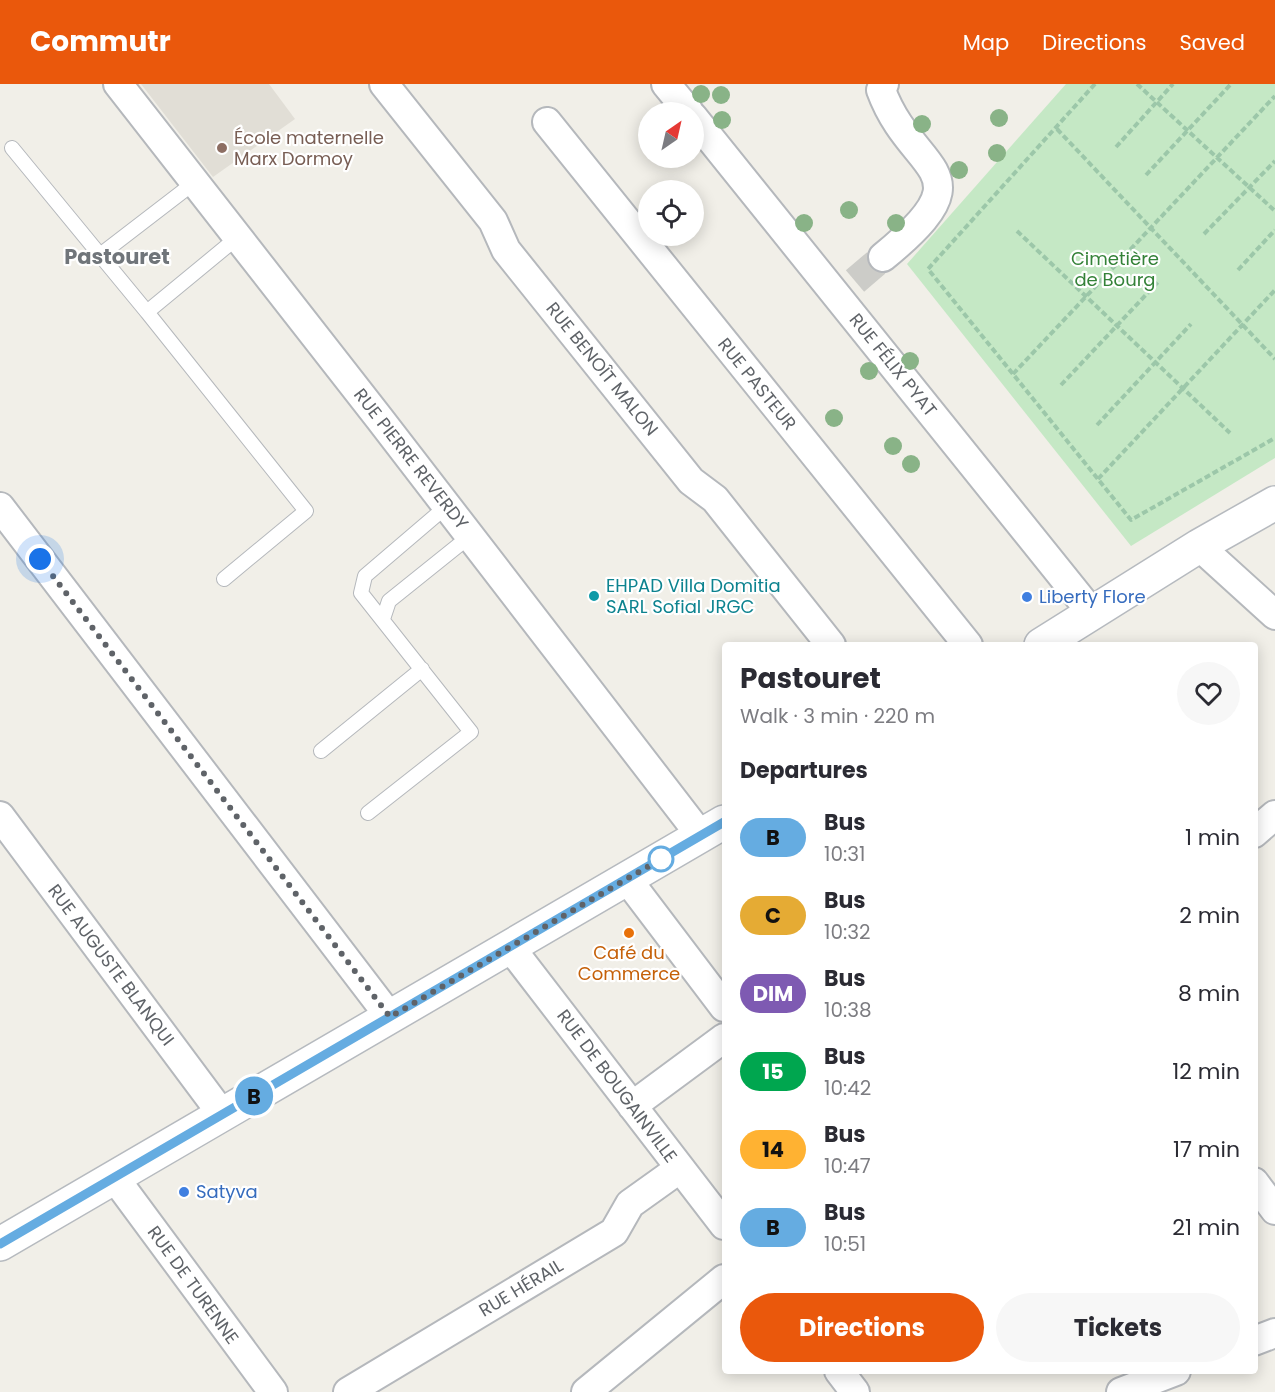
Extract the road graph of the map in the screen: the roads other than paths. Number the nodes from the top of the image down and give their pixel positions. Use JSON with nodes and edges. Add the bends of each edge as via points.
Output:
{"nodes":[{"id":1,"x":118,"y":84,"type":"edge"},
{"id":2,"x":384,"y":84,"type":"edge"},
{"id":3,"x":666,"y":84,"type":"edge"},
{"id":4,"x":884,"y":84,"type":"edge"},
{"id":5,"x":681,"y":102,"type":"edge"},
{"id":6,"x":547,"y":122,"type":"dead end"},
{"id":7,"x":704,"y":129,"type":"edge"},
{"id":8,"x":12,"y":148,"type":"dead end"},
{"id":9,"x":195,"y":182,"type":"junction"},
{"id":10,"x":238,"y":237,"type":"junction"},
{"id":11,"x":100,"y":255,"type":"junction"},
{"id":12,"x":883,"y":257,"type":"tunnel mouth"},
{"id":13,"x":147,"y":312,"type":"junction"},
{"id":14,"x":1275,"y":503,"type":"edge"},
{"id":15,"x":447,"y":506,"type":"junction"},
{"id":16,"x":0,"y":507,"type":"edge"},
{"id":17,"x":470,"y":536,"type":"junction"},
{"id":18,"x":1199,"y":546,"type":"junction"},
{"id":19,"x":224,"y":579,"type":"dead end"},
{"id":20,"x":1092,"y":614,"type":"junction"},
{"id":21,"x":1275,"y":615,"type":"edge"},
{"id":22,"x":382,"y":619,"type":"junction"},
{"id":23,"x":829,"y":642,"type":"edge"},
{"id":24,"x":966,"y":642,"type":"edge"},
{"id":25,"x":1046,"y":642,"type":"edge"},
{"id":26,"x":422,"y":669,"type":"junction"},
{"id":27,"x":321,"y":751,"type":"dead end"},
{"id":28,"x":368,"y":813,"type":"dead end"},
{"id":29,"x":1275,"y":815,"type":"edge"},
{"id":30,"x":0,"y":816,"type":"edge"},
{"id":31,"x":713,"y":829,"type":"edge"},
{"id":32,"x":1258,"y":830,"type":"edge"},
{"id":33,"x":627,"y":879,"type":"junction"},
{"id":34,"x":510,"y":947,"type":"junction"},
{"id":35,"x":722,"y":1004,"type":"edge"},
{"id":36,"x":390,"y":1017,"type":"junction"},
{"id":37,"x":722,"y":1039,"type":"edge"},
{"id":38,"x":632,"y":1106,"type":"junction"},
{"id":39,"x":222,"y":1114,"type":"junction"},
{"id":40,"x":679,"y":1168,"type":"junction"},
{"id":41,"x":114,"y":1177,"type":"junction"},
{"id":42,"x":1258,"y":1187,"type":"edge"},
{"id":43,"x":1275,"y":1209,"type":"edge"},
{"id":44,"x":1258,"y":1215,"type":"edge"},
{"id":45,"x":722,"y":1222,"type":"edge"},
{"id":46,"x":0,"y":1244,"type":"edge"},
{"id":47,"x":722,"y":1281,"type":"edge"},
{"id":48,"x":1275,"y":1333,"type":"edge"},
{"id":49,"x":1258,"y":1339,"type":"edge"},
{"id":50,"x":1168,"y":1374,"type":"edge"},
{"id":51,"x":273,"y":1392,"type":"edge"},
{"id":52,"x":348,"y":1392,"type":"edge"},
{"id":53,"x":586,"y":1392,"type":"edge"},
{"id":54,"x":1121,"y":1392,"type":"edge"}],
"edges":[{"from":1,"to":9,"type":"street","name":"RUE PIERRE REVERDY"},
{"from":2,"to":23,"type":"street","name":"RUE BENOÎT MALON","via":[[493,221],[506,250],[691,481],[715,499]]},
{"from":3,"to":5,"type":"street"},
{"from":4,"to":12,"type":"street","via":[[881,90],[890,114],[933,166],[939,188],[932,209],[906,239]]},
{"from":6,"to":24,"type":"street","name":"RUE PASTEUR"},
{"from":7,"to":20,"type":"street","name":"RUE FÉLIX PYAT","via":[[846,288]]},
{"from":8,"to":11,"type":"lane"},
{"from":9,"to":10,"type":"street","name":"RUE PIERRE REVERDY"},
{"from":9,"to":11,"type":"lane"},
{"from":10,"to":13,"type":"lane"},
{"from":10,"to":15,"type":"street","name":"RUE PIERRE REVERDY"},
{"from":11,"to":13,"type":"lane"},
{"from":13,"to":19,"type":"lane","via":[[306,511]]},
{"from":14,"to":18,"type":"main road"},
{"from":15,"to":17,"type":"street","name":"RUE PIERRE REVERDY"},
{"from":15,"to":22,"type":"lane","via":[[364,576],[361,592]]},
{"from":16,"to":36,"type":"street"},
{"from":17,"to":22,"type":"lane","via":[[389,601]]},
{"from":17,"to":31,"type":"street","name":"RUE PIERRE REVERDY"},
{"from":18,"to":20,"type":"main road"},
{"from":18,"to":21,"type":"street"},
{"from":20,"to":25,"type":"main road"},
{"from":22,"to":26,"type":"lane"},
{"from":26,"to":27,"type":"lane"},
{"from":26,"to":28,"type":"lane","via":[[471,732]]},
{"from":29,"to":32,"type":"street"},
{"from":30,"to":39,"type":"street","name":"RUE AUGUSTE BLANQUI"},
{"from":31,"to":33,"type":"main road"},
{"from":33,"to":34,"type":"main road"},
{"from":33,"to":35,"type":"street"},
{"from":34,"to":36,"type":"main road"},
{"from":34,"to":38,"type":"street","name":"RUE DE BOUGAINVILLE"},
{"from":36,"to":39,"type":"main road"},
{"from":37,"to":38,"type":"street"},
{"from":38,"to":40,"type":"street","name":"RUE DE BOUGAINVILLE"},
{"from":39,"to":41,"type":"main road"},
{"from":40,"to":45,"type":"street","name":"RUE DE BOUGAINVILLE"},
{"from":40,"to":52,"type":"street","name":"RUE HÉRAIL","via":[[630,1204],[614,1232]]},
{"from":41,"to":46,"type":"main road"},
{"from":41,"to":51,"type":"street","name":"RUE DE TURENNE"},
{"from":42,"to":43,"type":"street"},
{"from":43,"to":44,"type":"street"},
{"from":47,"to":53,"type":"street"},
{"from":48,"to":49,"type":"street"},
{"from":50,"to":54,"type":"street"}]}
